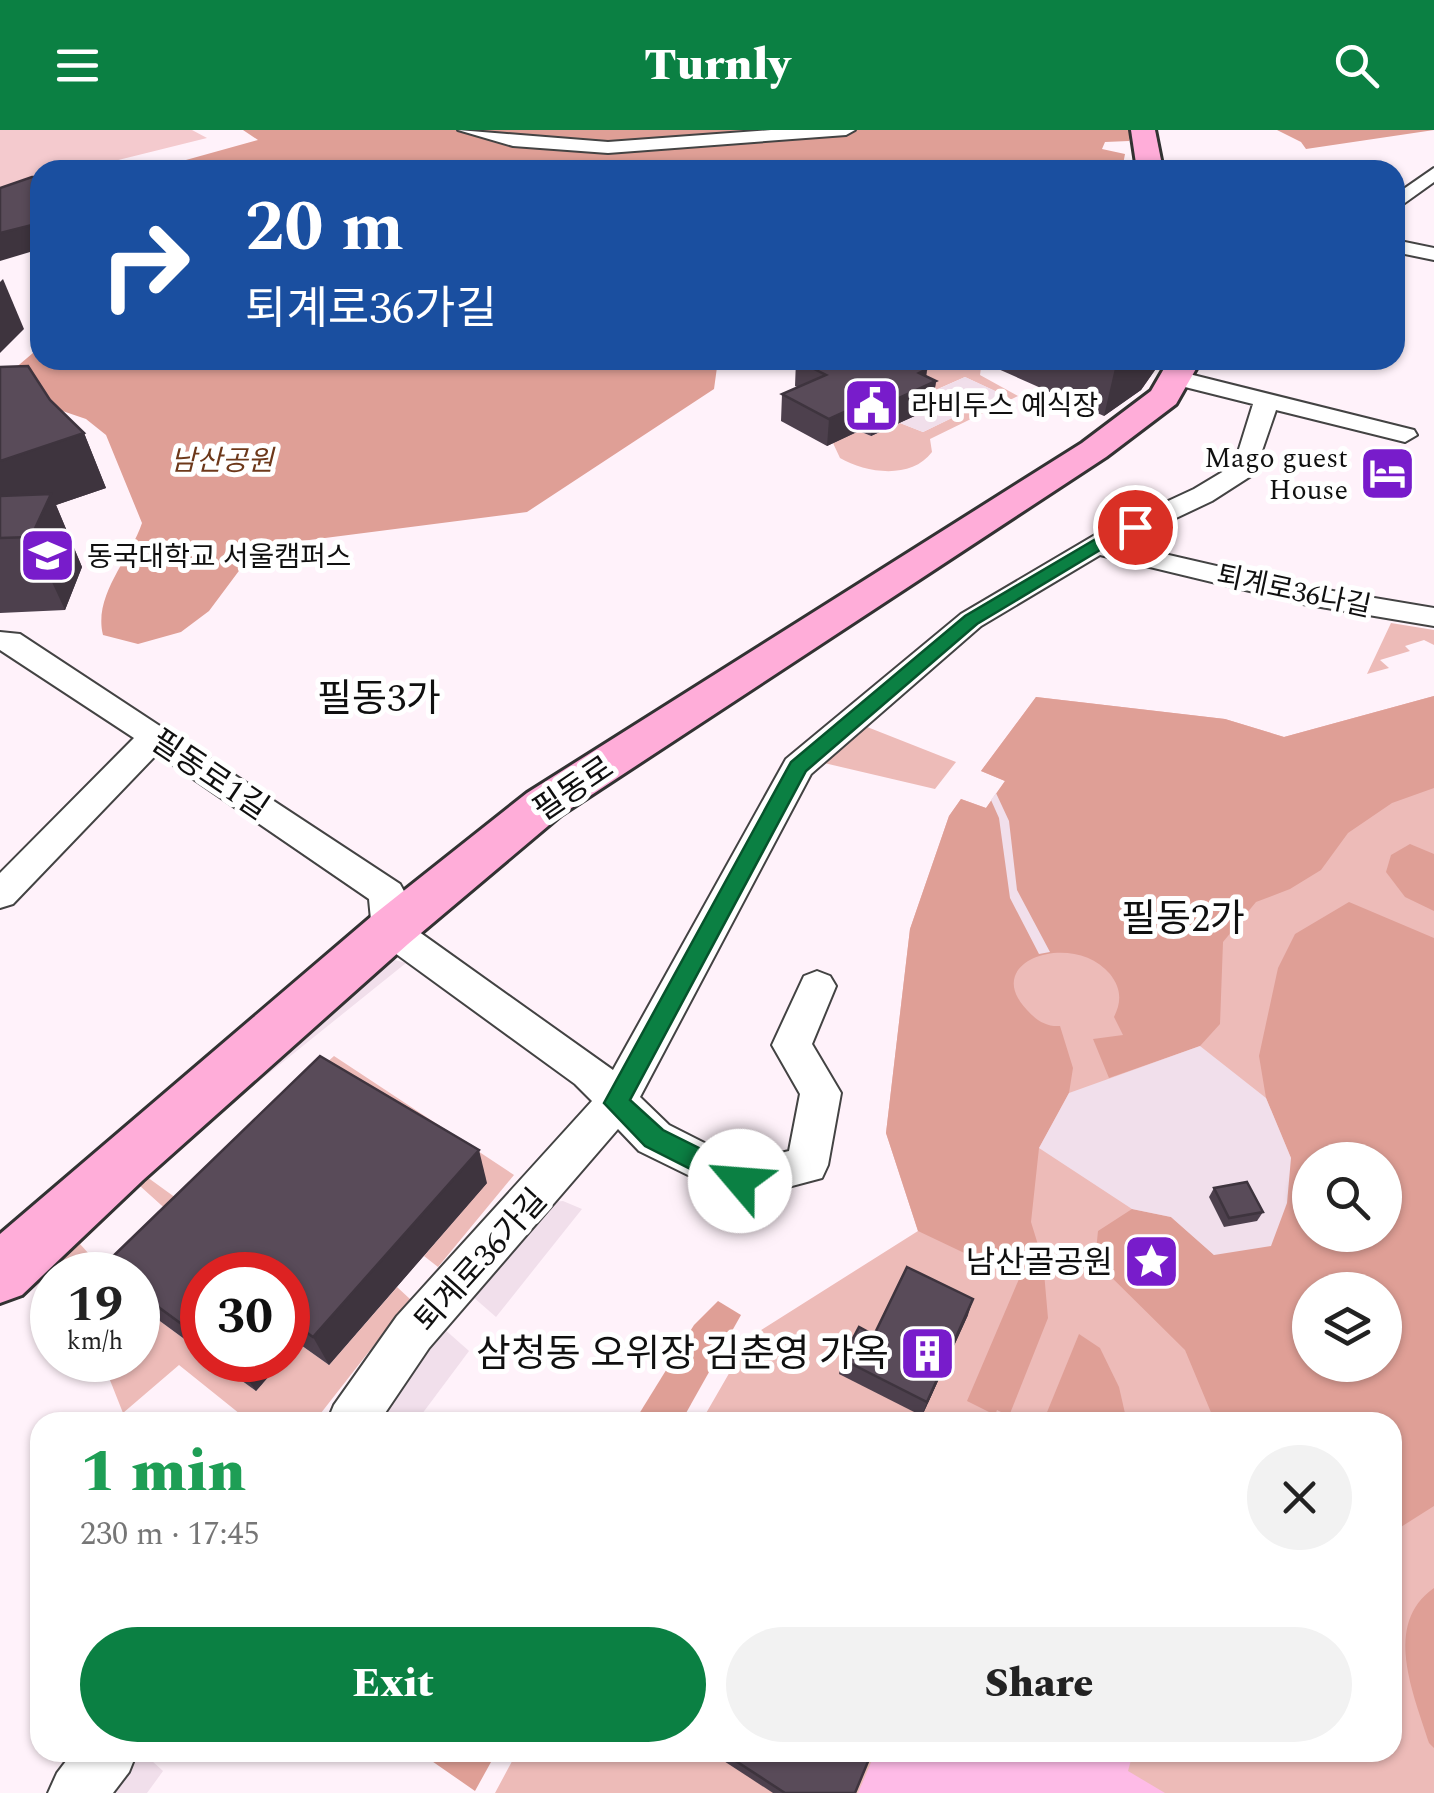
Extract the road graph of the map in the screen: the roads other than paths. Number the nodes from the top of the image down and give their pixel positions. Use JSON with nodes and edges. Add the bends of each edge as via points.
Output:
{"nodes":[{"id":1,"x":466,"y":130,"type":"edge"},
{"id":2,"x":846,"y":130,"type":"edge"},
{"id":3,"x":1143,"y":130,"type":"edge"},
{"id":4,"x":1148,"y":160,"type":"edge"},
{"id":5,"x":1434,"y":173,"type":"edge"},
{"id":6,"x":1405,"y":196,"type":"edge"},
{"id":7,"x":1405,"y":248,"type":"edge"},
{"id":8,"x":1434,"y":254,"type":"edge"},
{"id":9,"x":1180,"y":370,"type":"edge"},
{"id":10,"x":1184,"y":370,"type":"edge"},
{"id":11,"x":1266,"y":402,"type":"junction"},
{"id":12,"x":1405,"y":435,"type":"dead end"},
{"id":13,"x":1096,"y":546,"type":"junction"},
{"id":14,"x":1434,"y":617,"type":"edge"},
{"id":15,"x":0,"y":640,"type":"edge"},
{"id":16,"x":154,"y":737,"type":"junction"},
{"id":17,"x":0,"y":894,"type":"edge"},
{"id":18,"x":390,"y":930,"type":"junction"},
{"id":19,"x":817,"y":986,"type":"dead end"},
{"id":20,"x":616,"y":1103,"type":"junction"},
{"id":21,"x":0,"y":1274,"type":"edge"},
{"id":22,"x":357,"y":1412,"type":"edge"},
{"id":23,"x":101,"y":1762,"type":"edge"},
{"id":24,"x":77,"y":1793,"type":"edge"}],
"edges":[{"from":1,"to":2,"type":"street","via":[[559,147]]},
{"from":3,"to":4,"type":"street"},
{"from":5,"to":6,"type":"street"},
{"from":7,"to":8,"type":"street"},
{"from":9,"to":18,"type":"street","name":"필동로","via":[[1164,397],[1094,450],[732,696],[544,804]]},
{"from":10,"to":11,"type":"street"},
{"from":11,"to":12,"type":"street"},
{"from":11,"to":13,"type":"street","name":"퇴계로36가길","via":[[1244,469]]},
{"from":13,"to":14,"type":"street","name":"퇴계로36나길"},
{"from":13,"to":20,"type":"street","name":"퇴계로36가길","via":[[971,620],[798,767]]},
{"from":15,"to":16,"type":"street","name":"필동로1길","via":[[10,640]]},
{"from":16,"to":17,"type":"street"},
{"from":16,"to":18,"type":"street","name":"필동로1길","via":[[387,893]]},
{"from":18,"to":20,"type":"street","via":[[589,1072]]},
{"from":18,"to":21,"type":"street","name":"필동로"},
{"from":19,"to":20,"type":"street","via":[[792,1045],[821,1093],[807,1165],[740,1181],[654,1138]]},
{"from":20,"to":22,"type":"street","name":"퇴계로36가길","via":[[413,1332]]},
{"from":23,"to":24,"type":"street"}]}
